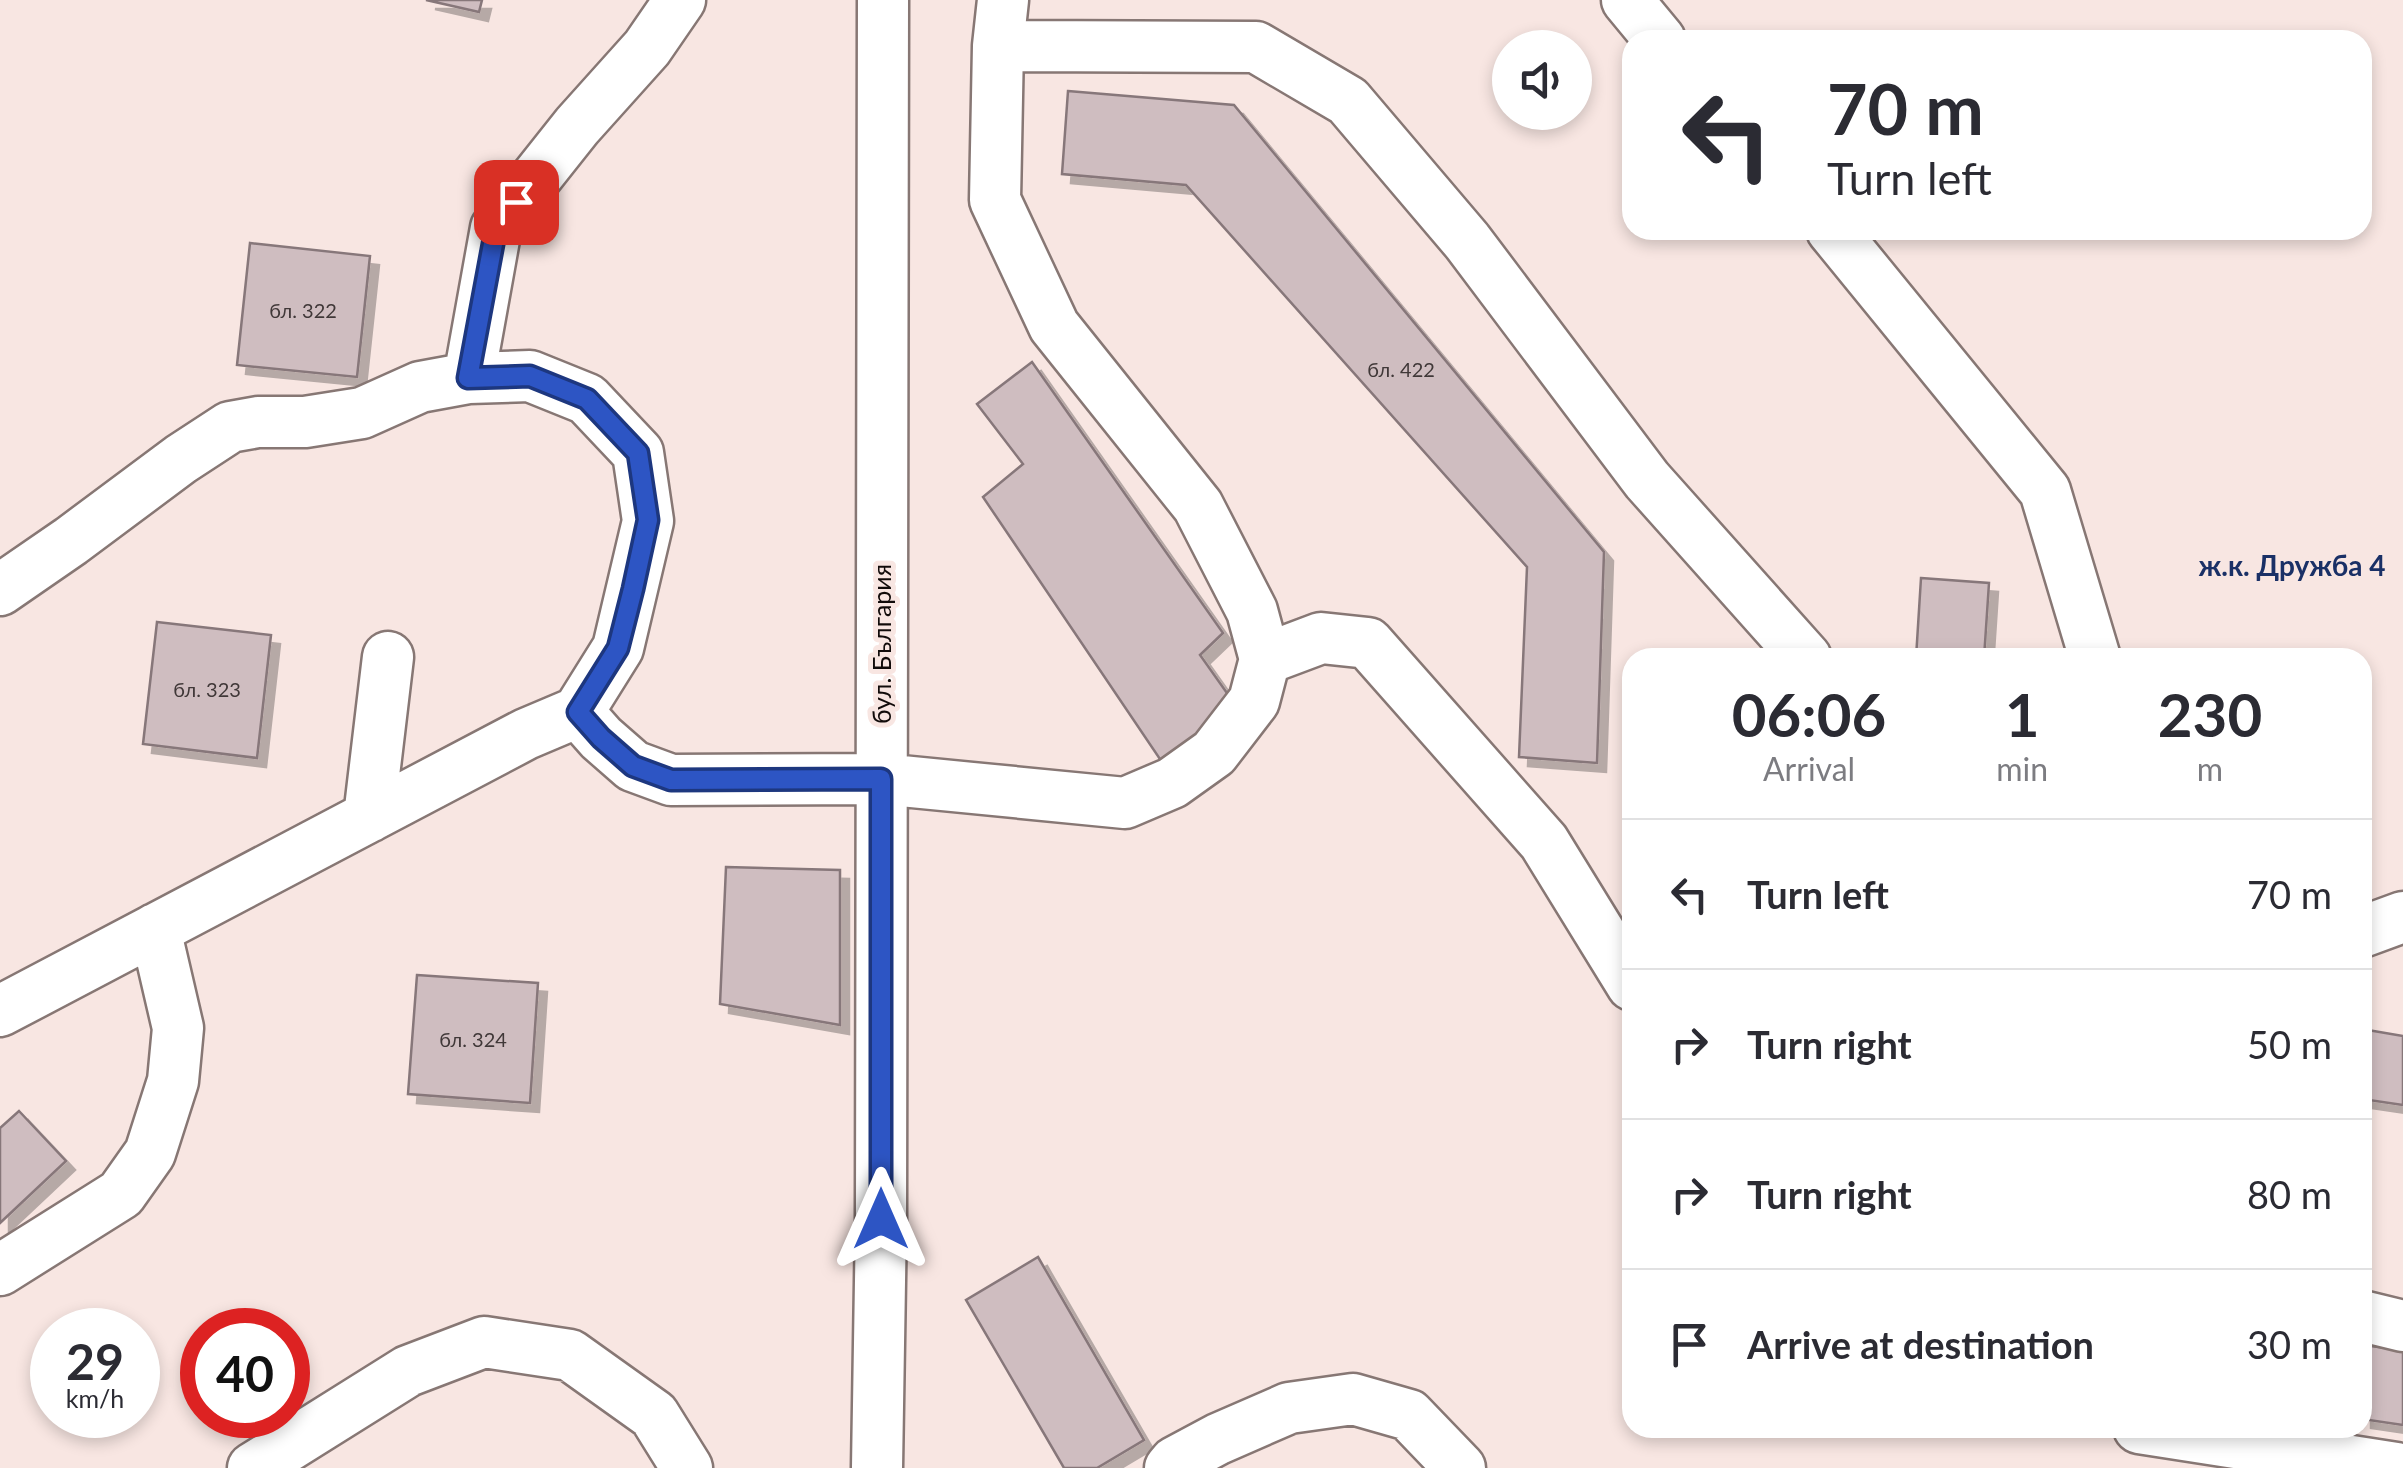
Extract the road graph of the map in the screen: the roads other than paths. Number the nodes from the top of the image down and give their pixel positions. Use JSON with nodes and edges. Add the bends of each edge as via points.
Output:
{"nodes":[{"id":1,"x":680,"y":0,"type":"edge"},
{"id":2,"x":884,"y":0,"type":"edge"},
{"id":3,"x":1627,"y":0,"type":"edge"},
{"id":4,"x":1000,"y":23,"type":"edge"},
{"id":5,"x":1652,"y":30,"type":"edge"},
{"id":6,"x":1840,"y":240,"type":"edge"},
{"id":7,"x":468,"y":378,"type":"junction"},
{"id":8,"x":0,"y":590,"type":"edge"},
{"id":9,"x":1797,"y":648,"type":"edge"},
{"id":10,"x":2093,"y":648,"type":"edge"},
{"id":11,"x":388,"y":657,"type":"dead end"},
{"id":12,"x":1265,"y":659,"type":"junction"},
{"id":13,"x":578,"y":712,"type":"junction"},
{"id":14,"x":881,"y":779,"type":"junction"},
{"id":15,"x":369,"y":817,"type":"junction"},
{"id":16,"x":2403,"y":917,"type":"edge"},
{"id":17,"x":2372,"y":928,"type":"edge"},
{"id":18,"x":155,"y":929,"type":"junction"},
{"id":19,"x":1622,"y":970,"type":"edge"},
{"id":20,"x":0,"y":1010,"type":"edge"},
{"id":21,"x":0,"y":1270,"type":"edge"},
{"id":22,"x":2372,"y":1318,"type":"edge"},
{"id":23,"x":2403,"y":1326,"type":"edge"},
{"id":24,"x":2202,"y":1438,"type":"edge"},
{"id":25,"x":252,"y":1468,"type":"edge"},
{"id":26,"x":687,"y":1468,"type":"edge"},
{"id":27,"x":877,"y":1468,"type":"edge"},
{"id":28,"x":1170,"y":1468,"type":"edge"},
{"id":29,"x":1460,"y":1468,"type":"edge"},
{"id":30,"x":2396,"y":1468,"type":"edge"}],
"edges":[{"from":1,"to":7,"type":"street","via":[[496,228]]},
{"from":2,"to":14,"type":"street","name":"бул. България"},
{"from":3,"to":5,"type":"street"},
{"from":4,"to":9,"type":"street","via":[[1256,46],[1348,101],[1467,241],[1647,480]]},
{"from":4,"to":12,"type":"street","via":[[995,200],[1054,326],[1198,506],[1252,612]]},
{"from":6,"to":10,"type":"street","via":[[2045,490]]},
{"from":7,"to":8,"type":"street","via":[[420,387],[362,413],[230,427]]},
{"from":7,"to":13,"type":"street","via":[[530,376],[587,399],[638,453],[648,520],[633,589],[618,648]]},
{"from":11,"to":15,"type":"street"},
{"from":12,"to":14,"type":"street","via":[[1254,701],[1214,753],[1172,783],[1124,803]]},
{"from":12,"to":19,"type":"street","via":[[1320,638],[1368,643],[1544,842]]},
{"from":13,"to":14,"type":"street","via":[[633,766],[671,780]]},
{"from":13,"to":15,"type":"street"},
{"from":14,"to":27,"type":"street","name":"бул. България"},
{"from":15,"to":18,"type":"street"},
{"from":16,"to":17,"type":"street"},
{"from":18,"to":20,"type":"street"},
{"from":18,"to":21,"type":"street","via":[[178,1028],[174,1081],[150,1153],[121,1194]]},
{"from":22,"to":23,"type":"street"},
{"from":24,"to":30,"type":"street"},
{"from":25,"to":26,"type":"street","via":[[408,1370],[484,1342],[570,1355],[654,1415]]},
{"from":28,"to":29,"type":"street","via":[[1289,1408],[1353,1399],[1409,1415]]}]}
